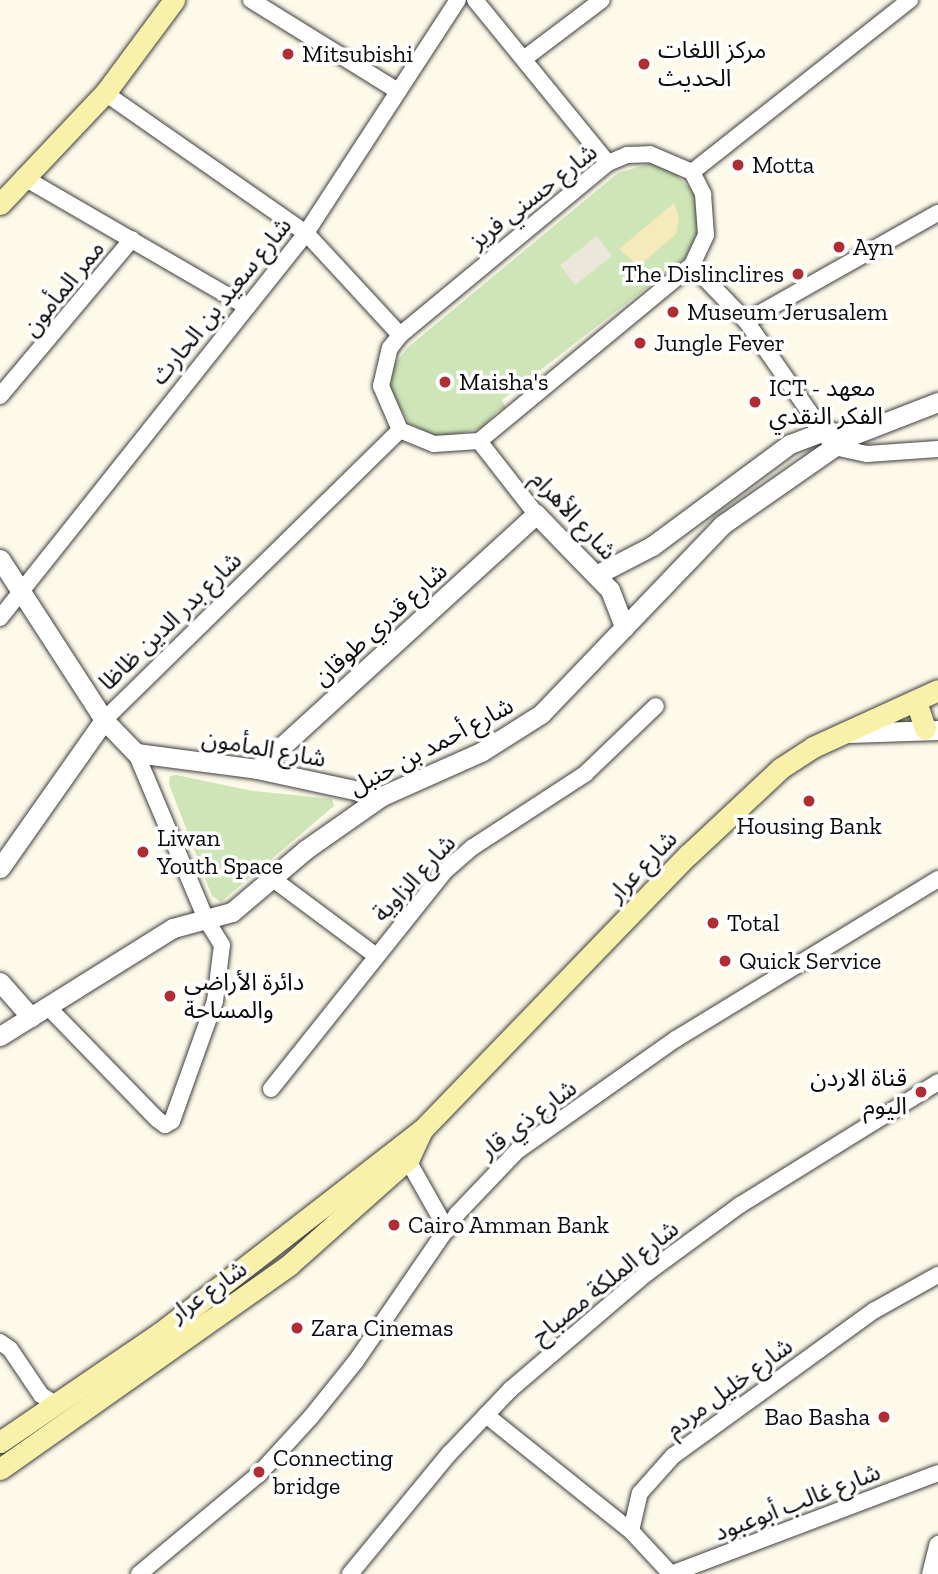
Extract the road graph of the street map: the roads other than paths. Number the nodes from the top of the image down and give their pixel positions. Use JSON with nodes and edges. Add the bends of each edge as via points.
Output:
{"nodes":[{"id":1,"x":174,"y":0,"type":"edge"},
{"id":2,"x":251,"y":0,"type":"edge"},
{"id":3,"x":458,"y":0,"type":"edge"},
{"id":4,"x":475,"y":0,"type":"edge"},
{"id":5,"x":602,"y":0,"type":"edge"},
{"id":6,"x":910,"y":0,"type":"edge"},
{"id":7,"x":525,"y":58,"type":"junction"},
{"id":8,"x":398,"y":91,"type":"junction"},
{"id":9,"x":105,"y":93,"type":"junction"},
{"id":10,"x":608,"y":163,"type":"junction"},
{"id":11,"x":692,"y":172,"type":"junction"},
{"id":12,"x":23,"y":177,"type":"junction"},
{"id":13,"x":0,"y":204,"type":"edge"},
{"id":14,"x":938,"y":213,"type":"edge"},
{"id":15,"x":306,"y":233,"type":"junction"},
{"id":16,"x":132,"y":239,"type":"junction"},
{"id":17,"x":692,"y":265,"type":"junction"},
{"id":18,"x":247,"y":307,"type":"junction"},
{"id":19,"x":746,"y":321,"type":"junction"},
{"id":20,"x":400,"y":335,"type":"junction"},
{"id":21,"x":0,"y":396,"type":"edge"},
{"id":22,"x":938,"y":402,"type":"edge"},
{"id":23,"x":400,"y":430,"type":"junction"},
{"id":24,"x":836,"y":438,"type":"junction"},
{"id":25,"x":479,"y":441,"type":"junction"},
{"id":26,"x":938,"y":449,"type":"edge"},
{"id":27,"x":706,"y":505,"type":"junction"},
{"id":28,"x":536,"y":514,"type":"junction"},
{"id":29,"x":722,"y":525,"type":"junction"},
{"id":30,"x":0,"y":559,"type":"edge"},
{"id":31,"x":596,"y":575,"type":"junction"},
{"id":32,"x":21,"y":590,"type":"junction"},
{"id":33,"x":0,"y":618,"type":"edge"},
{"id":34,"x":624,"y":627,"type":"junction"},
{"id":35,"x":938,"y":690,"type":"edge"},
{"id":36,"x":916,"y":701,"type":"junction"},
{"id":37,"x":656,"y":706,"type":"dead end"},
{"id":38,"x":104,"y":720,"type":"junction"},
{"id":39,"x":932,"y":730,"type":"edge"},
{"id":40,"x":844,"y":733,"type":"junction"},
{"id":41,"x":136,"y":753,"type":"junction"},
{"id":42,"x":257,"y":769,"type":"junction"},
{"id":43,"x":382,"y":796,"type":"junction"},
{"id":44,"x":0,"y":868,"type":"edge"},
{"id":45,"x":273,"y":879,"type":"junction"},
{"id":46,"x":938,"y":879,"type":"edge"},
{"id":47,"x":206,"y":919,"type":"junction"},
{"id":48,"x":374,"y":955,"type":"junction"},
{"id":49,"x":0,"y":982,"type":"edge"},
{"id":50,"x":48,"y":1007,"type":"junction"},
{"id":51,"x":31,"y":1017,"type":"junction"},
{"id":52,"x":0,"y":1036,"type":"edge"},
{"id":53,"x":938,"y":1082,"type":"edge"},
{"id":54,"x":271,"y":1089,"type":"dead end"},
{"id":55,"x":404,"y":1152,"type":"junction"},
{"id":56,"x":446,"y":1230,"type":"junction"},
{"id":57,"x":938,"y":1275,"type":"edge"},
{"id":58,"x":222,"y":1286,"type":"junction"},
{"id":59,"x":235,"y":1304,"type":"junction"},
{"id":60,"x":0,"y":1342,"type":"edge"},
{"id":61,"x":57,"y":1405,"type":"junction"},
{"id":62,"x":486,"y":1415,"type":"junction"},
{"id":63,"x":0,"y":1442,"type":"edge"},
{"id":64,"x":0,"y":1469,"type":"edge"},
{"id":65,"x":938,"y":1473,"type":"edge"},
{"id":66,"x":631,"y":1531,"type":"junction"},
{"id":67,"x":938,"y":1545,"type":"edge"},
{"id":68,"x":138,"y":1574,"type":"edge"},
{"id":69,"x":351,"y":1574,"type":"edge"},
{"id":70,"x":671,"y":1574,"type":"edge"},
{"id":71,"x":931,"y":1574,"type":"edge"}],
"edges":[{"from":1,"to":9,"type":"main road"},
{"from":2,"to":8,"type":"street"},
{"from":3,"to":8,"type":"street","name":"شارع سعيد بن الحارث"},
{"from":4,"to":7,"type":"street"},
{"from":5,"to":7,"type":"street"},
{"from":6,"to":11,"type":"street"},
{"from":7,"to":10,"type":"street"},
{"from":8,"to":15,"type":"street","name":"شارع سعيد بن الحارث"},
{"from":9,"to":12,"type":"main road"},
{"from":9,"to":15,"type":"street"},
{"from":10,"to":11,"type":"street","name":"شارع حسني فريز","via":[[627,155],[650,154]]},
{"from":10,"to":20,"type":"street","name":"شارع حسني فريز"},
{"from":11,"to":17,"type":"street","via":[[708,218],[706,235]]},
{"from":12,"to":13,"type":"main road"},
{"from":12,"to":16,"type":"street"},
{"from":14,"to":19,"type":"street"},
{"from":15,"to":18,"type":"street","name":"شارع سعيد بن الحارث"},
{"from":15,"to":20,"type":"street"},
{"from":16,"to":18,"type":"street"},
{"from":16,"to":21,"type":"street","name":"ممر المأمون"},
{"from":17,"to":19,"type":"street"},
{"from":17,"to":25,"type":"street"},
{"from":18,"to":32,"type":"street","name":"شارع سعيد بن الحارث"},
{"from":19,"to":24,"type":"street"},
{"from":20,"to":23,"type":"street","name":"شارع حسني فريز","via":[[390,348],[381,386]]},
{"from":22,"to":24,"type":"street","name":"شارع أحمد بن حنبل"},
{"from":23,"to":25,"type":"street","via":[[433,444]]},
{"from":23,"to":38,"type":"street","name":"شارع بدر الدين ظاظا"},
{"from":24,"to":26,"type":"street","via":[[867,454]]},
{"from":24,"to":27,"type":"street","name":"شارع أحمد بن حنبل","via":[[770,456]]},
{"from":24,"to":29,"type":"street","name":"شارع أحمد بن حنبل"},
{"from":25,"to":28,"type":"street","name":"شارع الأهرام"},
{"from":27,"to":29,"type":"street"},
{"from":27,"to":31,"type":"street","name":"شارع أحمد بن حنبل","via":[[652,546]]},
{"from":28,"to":31,"type":"street","name":"شارع الأهرام"},
{"from":28,"to":42,"type":"street","name":"شارع قدري طوقان"},
{"from":29,"to":34,"type":"street","name":"شارع أحمد بن حنبل"},
{"from":30,"to":32,"type":"street"},
{"from":31,"to":34,"type":"street","name":"شارع الأهرام","via":[[610,590]]},
{"from":32,"to":33,"type":"street","name":"شارع سعيد بن الحارث"},
{"from":32,"to":38,"type":"street"},
{"from":34,"to":43,"type":"street","name":"شارع أحمد بن حنبل","via":[[541,714],[481,752]]},
{"from":35,"to":36,"type":"main road","name":"شارع عرار"},
{"from":36,"to":39,"type":"main road"},
{"from":36,"to":40,"type":"main road","name":"شارع عرار"},
{"from":37,"to":48,"type":"street","name":"شارع الزاوية","via":[[585,774],[458,859]]},
{"from":38,"to":41,"type":"street"},
{"from":38,"to":44,"type":"street","name":"شارع بدر الدين ظاظا"},
{"from":39,"to":40,"type":"street"},
{"from":40,"to":55,"type":"main road","name":"شارع عرار","via":[[781,768],[746,799]]},
{"from":41,"to":42,"type":"street","name":"شارع المأمون"},
{"from":41,"to":47,"type":"street"},
{"from":42,"to":43,"type":"street","name":"شارع المأمون"},
{"from":43,"to":45,"type":"street","name":"شارع أحمد بن حنبل","via":[[305,850]]},
{"from":45,"to":47,"type":"street","name":"شارع أحمد بن حنبل","via":[[232,912]]},
{"from":45,"to":48,"type":"street"},
{"from":46,"to":56,"type":"street","name":"شارع ذي قار","via":[[676,1039],[517,1151],[470,1196]]},
{"from":47,"to":50,"type":"street","name":"شارع أحمد بن حنبل","via":[[173,928]]},
{"from":47,"to":50,"type":"street","via":[[222,945],[222,972],[181,1103],[165,1125]]},
{"from":48,"to":54,"type":"street","name":"شارع الزاوية"},
{"from":49,"to":51,"type":"street"},
{"from":50,"to":51,"type":"street","name":"شارع أحمد بن حنبل"},
{"from":51,"to":52,"type":"street","name":"شارع أحمد بن حنبل"},
{"from":53,"to":62,"type":"street","name":"شارع الملكة مصباح","via":[[740,1205],[647,1273]]},
{"from":55,"to":56,"type":"street"},
{"from":55,"to":58,"type":"main road","name":"شارع عرار"},
{"from":55,"to":59,"type":"main road","name":"شارع عرار","via":[[320,1239]]},
{"from":56,"to":68,"type":"street","name":"شارع ذي قار","via":[[356,1361],[311,1417],[258,1475]]},
{"from":57,"to":66,"type":"street","name":"شارع خليل مردم","via":[[875,1310],[673,1456],[640,1493]]},
{"from":58,"to":59,"type":"main road"},
{"from":58,"to":61,"type":"main road","name":"شارع عرار"},
{"from":59,"to":64,"type":"main road","name":"شارع عرار"},
{"from":60,"to":61,"type":"street","via":[[10,1349],[41,1395]]},
{"from":61,"to":63,"type":"main road","name":"شارع عرار"},
{"from":62,"to":66,"type":"street"},
{"from":62,"to":69,"type":"street","name":"شارع الملكة مصباح","via":[[387,1526]]},
{"from":65,"to":70,"type":"street","name":"شارع غالب أبوعبود"},
{"from":66,"to":70,"type":"street"},
{"from":67,"to":71,"type":"street"}]}
